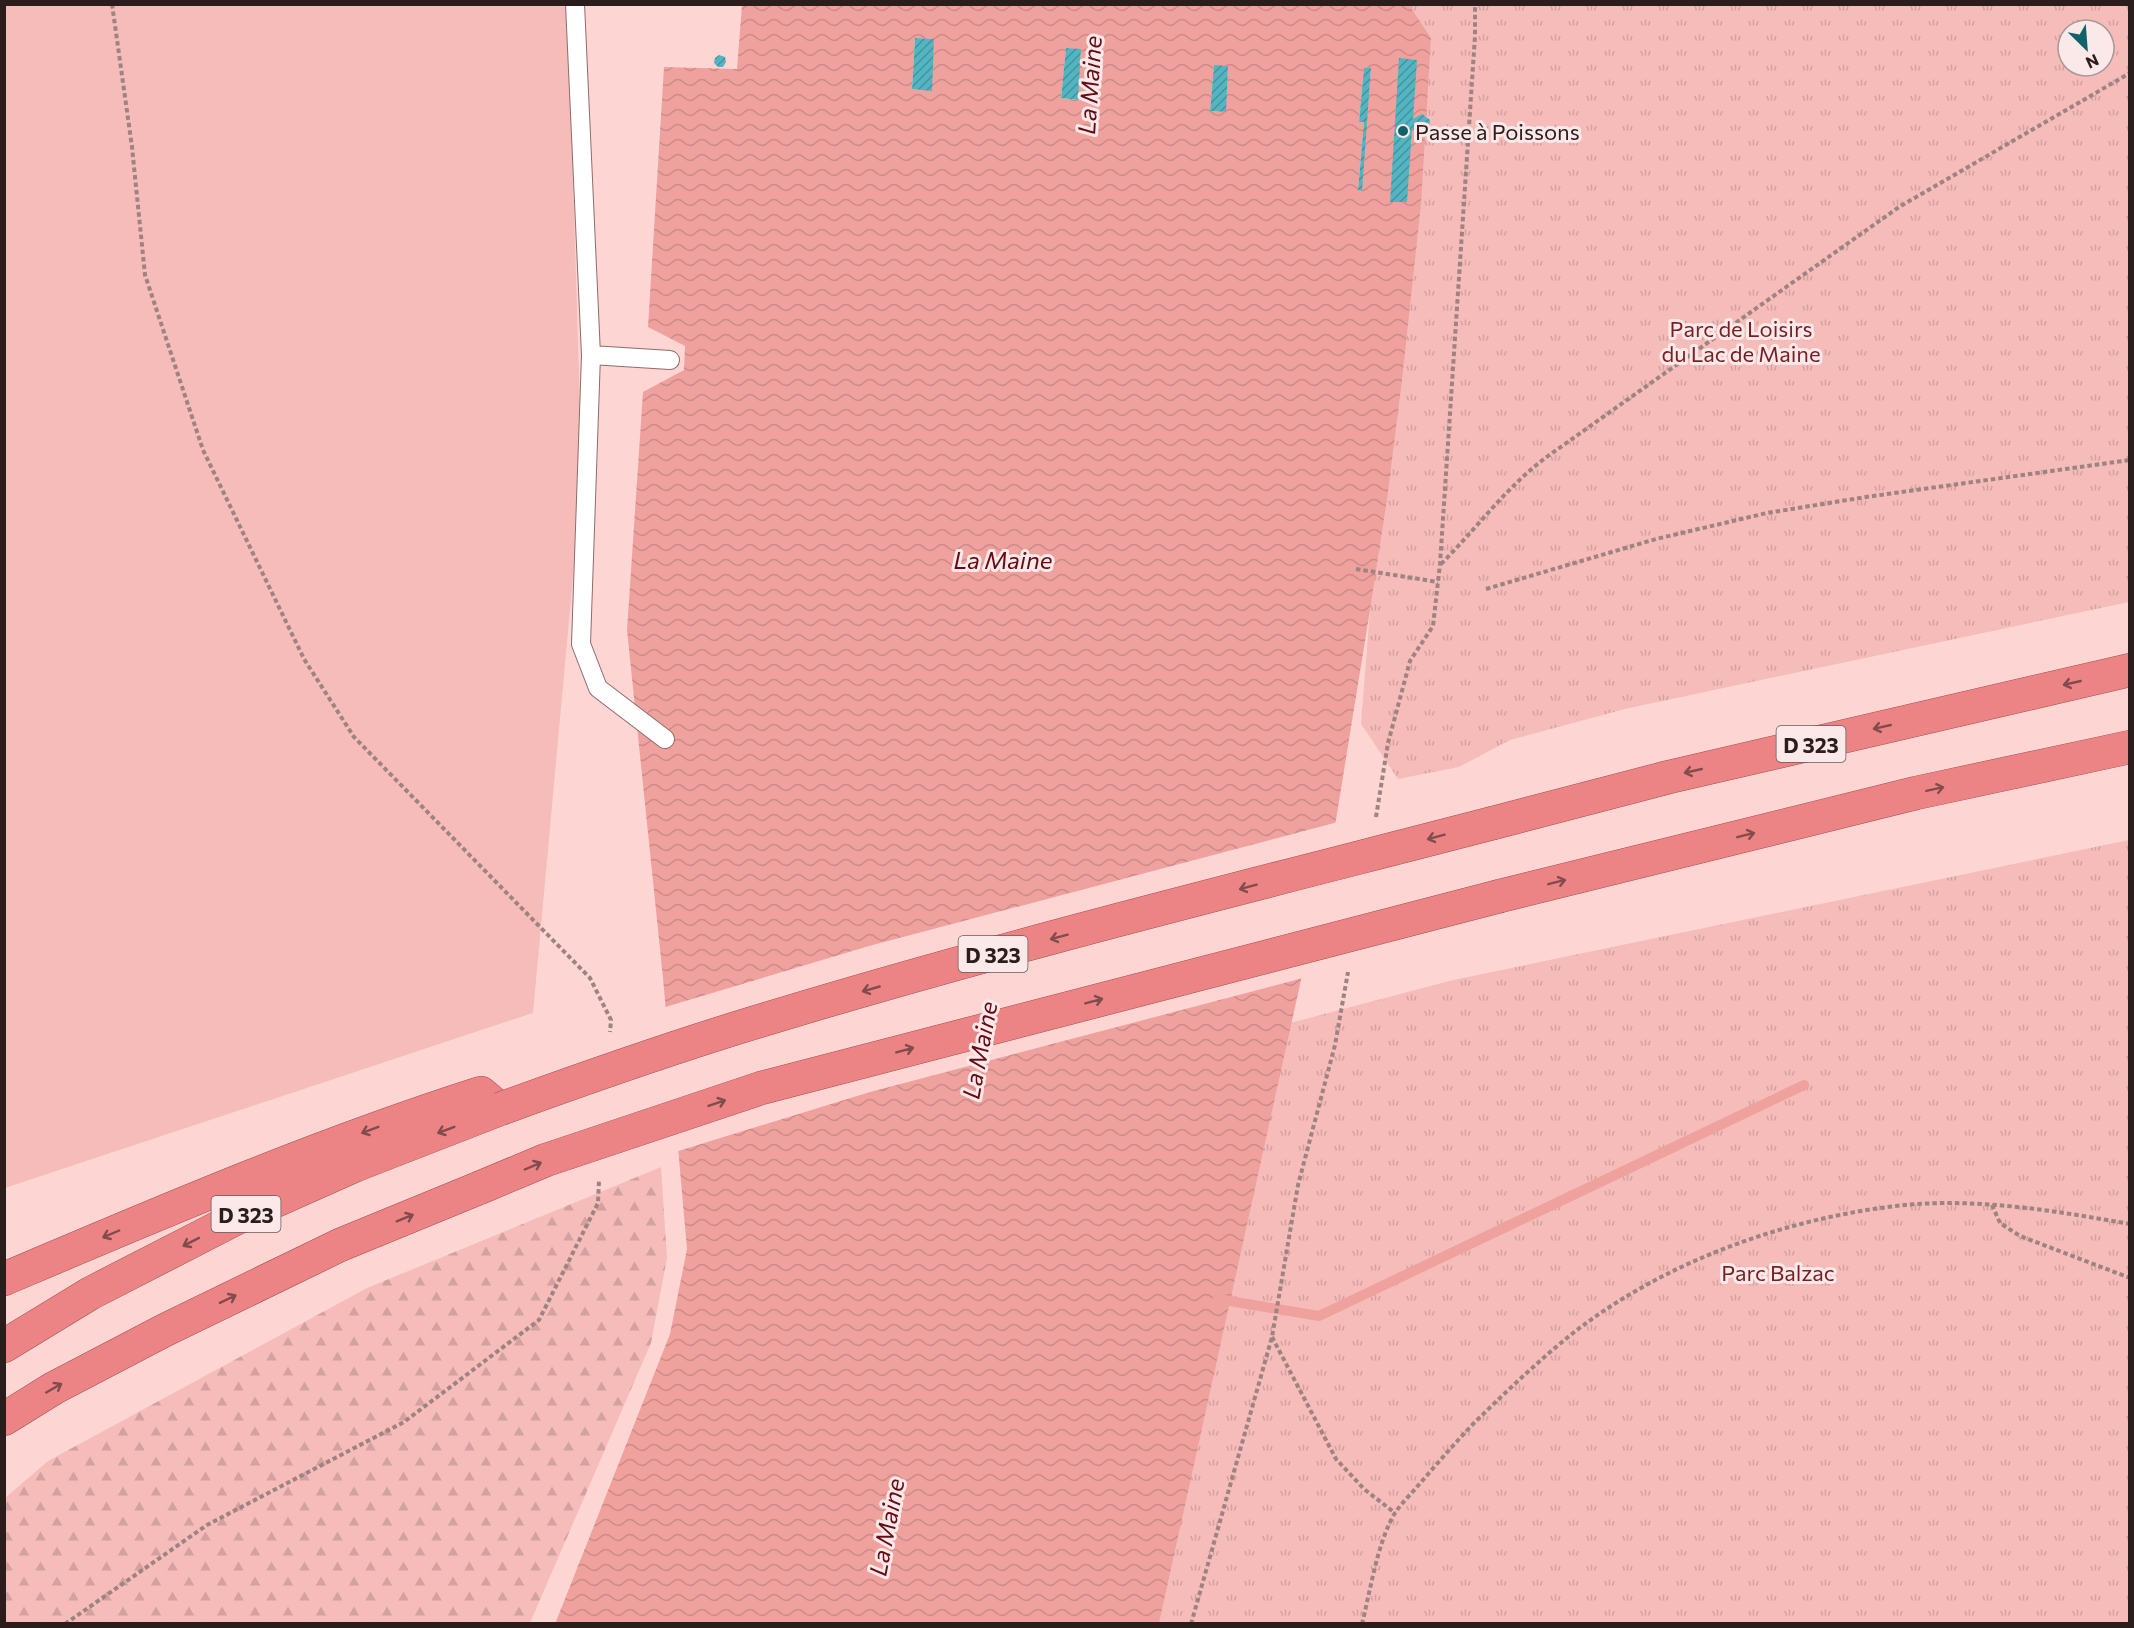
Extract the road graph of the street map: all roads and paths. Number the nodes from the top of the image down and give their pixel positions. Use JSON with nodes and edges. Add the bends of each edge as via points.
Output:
{"nodes":[{"id":1,"x":112,"y":4,"type":"edge"},
{"id":2,"x":575,"y":4,"type":"edge"},
{"id":3,"x":1475,"y":4,"type":"edge"},
{"id":4,"x":2130,"y":73,"type":"edge"},
{"id":5,"x":591,"y":355,"type":"junction"},
{"id":6,"x":670,"y":360,"type":"dead end"},
{"id":7,"x":2130,"y":460,"type":"edge"},
{"id":8,"x":1440,"y":564,"type":"junction"},
{"id":9,"x":1356,"y":569,"type":"dead end"},
{"id":10,"x":1438,"y":582,"type":"junction"},
{"id":11,"x":1486,"y":589,"type":"dead end"},
{"id":12,"x":2130,"y":670,"type":"edge"},
{"id":13,"x":665,"y":739,"type":"dead end"},
{"id":14,"x":2130,"y":747,"type":"edge"},
{"id":15,"x":1379,"y":796,"type":"dead end"},
{"id":16,"x":1345,"y":990,"type":"dead end"},
{"id":17,"x":610,"y":1043,"type":"dead end"},
{"id":18,"x":500,"y":1109,"type":"junction"},
{"id":19,"x":600,"y":1169,"type":"dead end"},
{"id":20,"x":1992,"y":1205,"type":"junction"},
{"id":21,"x":2130,"y":1224,"type":"edge"},
{"id":22,"x":2130,"y":1278,"type":"edge"},
{"id":23,"x":4,"y":1279,"type":"edge"},
{"id":24,"x":1272,"y":1337,"type":"junction"},
{"id":25,"x":4,"y":1346,"type":"edge"},
{"id":26,"x":4,"y":1419,"type":"edge"},
{"id":27,"x":1395,"y":1513,"type":"junction"},
{"id":28,"x":65,"y":1623,"type":"edge"},
{"id":29,"x":1191,"y":1623,"type":"edge"},
{"id":30,"x":1362,"y":1623,"type":"edge"}],
"edges":[{"from":1,"to":17,"type":"path","via":[[145,275],[203,450],[304,658],[354,737],[590,978],[611,1020]]},
{"from":2,"to":5,"type":"lane"},
{"from":3,"to":8,"type":"path"},
{"from":4,"to":8,"type":"path","via":[[1899,207],[1566,443],[1524,474]]},
{"from":5,"to":6,"type":"lane"},
{"from":5,"to":13,"type":"lane","via":[[581,644],[598,688]]},
{"from":7,"to":11,"type":"path","via":[[1767,513],[1656,539]]},
{"from":8,"to":10,"type":"path"},
{"from":9,"to":10,"type":"path"},
{"from":10,"to":15,"type":"path","via":[[1433,626],[1410,661],[1388,743]]},
{"from":12,"to":18,"type":"highway","number":"D 323","one_way":true,"bridge":true,"via":[[1669,777],[999,952],[765,1019]]},
{"from":26,"to":14,"type":"highway","one_way":true,"bridge":true,"via":[[54,1388],[175,1325],[340,1245],[546,1160],[761,1088],[1500,896],[1916,793]]},
{"from":16,"to":24,"type":"path","via":[[1335,1045],[1298,1185]]},
{"from":18,"to":23,"type":"highway","one_way":true,"via":[[481,1093],[395,1120],[199,1196]]},
{"from":18,"to":25,"type":"highway","number":"D 323","one_way":true,"via":[[356,1165],[237,1218],[91,1293]]},
{"from":19,"to":28,"type":"path","via":[[598,1203],[539,1320],[404,1422],[207,1525]]},
{"from":20,"to":21,"type":"path"},
{"from":20,"to":22,"type":"path","via":[[2000,1223],[2020,1236]]},
{"from":20,"to":27,"type":"path","via":[[1908,1205],[1833,1216],[1750,1239],[1643,1287],[1578,1329],[1525,1375],[1447,1452]]},
{"from":24,"to":27,"type":"path","via":[[1336,1459],[1364,1489]]},
{"from":24,"to":29,"type":"path"},
{"from":27,"to":30,"type":"path"}]}
